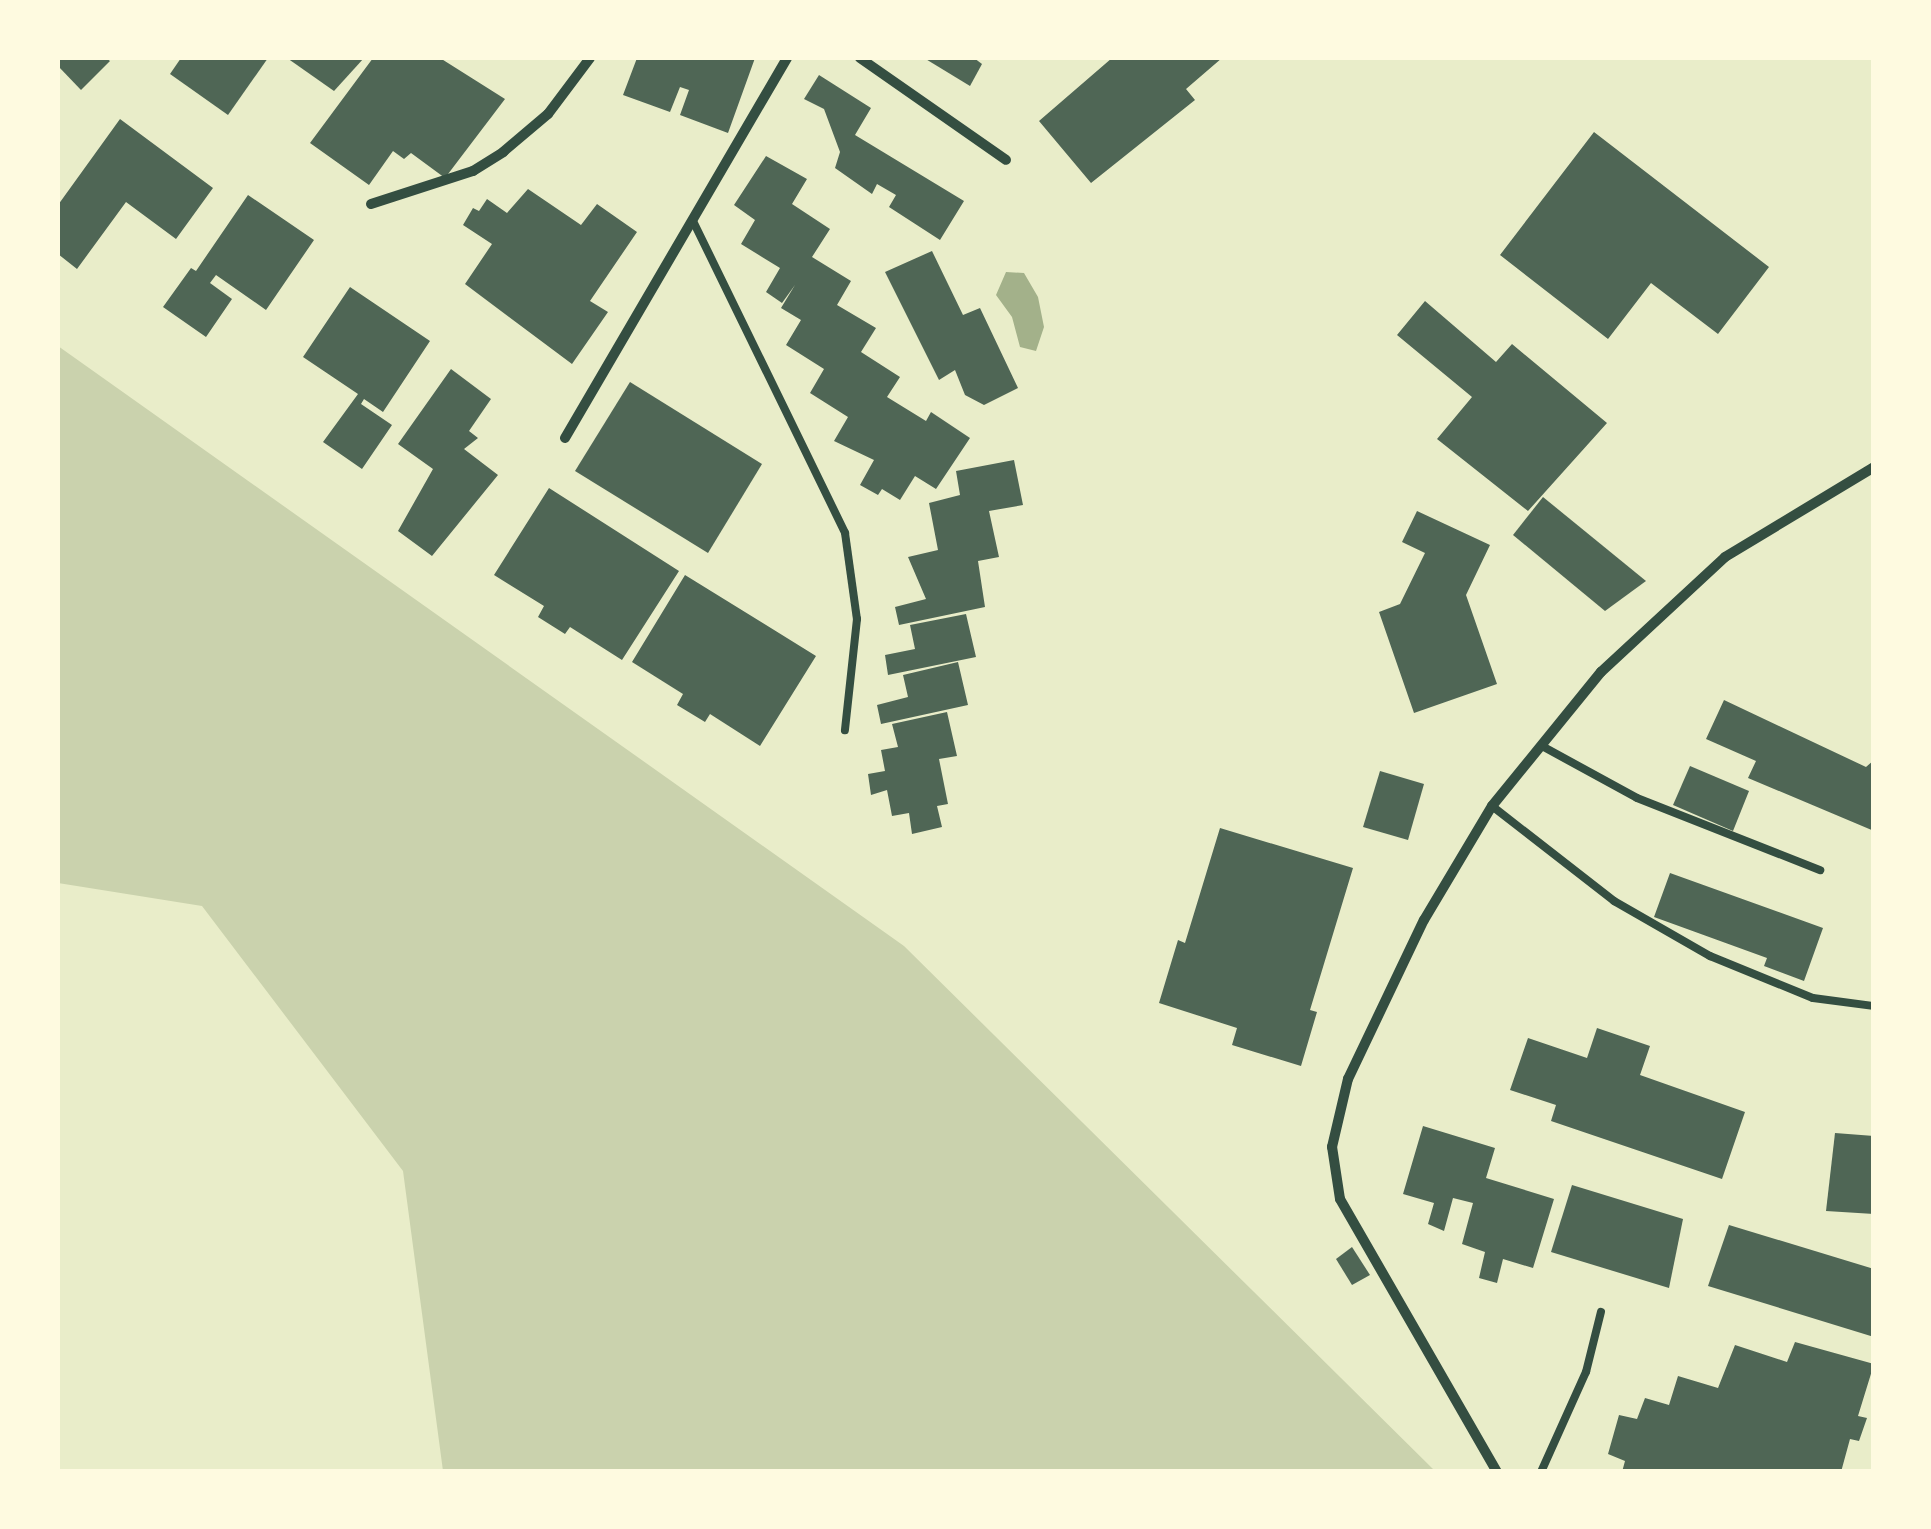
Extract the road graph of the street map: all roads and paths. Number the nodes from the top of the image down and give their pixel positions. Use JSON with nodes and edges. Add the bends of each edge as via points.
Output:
{"nodes":[{"id":1,"x":590,"y":58,"type":"edge"},
{"id":2,"x":787,"y":58,"type":"edge"},
{"id":3,"x":860,"y":58,"type":"edge"},
{"id":4,"x":1006,"y":160,"type":"dead end"},
{"id":5,"x":371,"y":204,"type":"dead end"},
{"id":6,"x":692,"y":221,"type":"junction"},
{"id":7,"x":565,"y":438,"type":"dead end"},
{"id":8,"x":1874,"y":467,"type":"edge"},
{"id":9,"x":845,"y":730,"type":"dead end"},
{"id":10,"x":1542,"y":746,"type":"junction"},
{"id":11,"x":1492,"y":806,"type":"junction"},
{"id":12,"x":1820,"y":870,"type":"dead end"},
{"id":13,"x":1874,"y":1006,"type":"edge"},
{"id":14,"x":1600,"y":1312,"type":"dead end"},
{"id":15,"x":1497,"y":1472,"type":"edge"},
{"id":16,"x":1541,"y":1472,"type":"edge"}],
"edges":[{"from":1,"to":5,"type":"street","via":[[548,114],[503,152],[472,171]]},
{"from":2,"to":6,"type":"street"},
{"from":3,"to":4,"type":"street"},
{"from":6,"to":7,"type":"street"},
{"from":6,"to":9,"type":"lane","via":[[846,533],[857,619]]},
{"from":8,"to":10,"type":"street","via":[[1725,557],[1601,672]]},
{"from":10,"to":11,"type":"street"},
{"from":10,"to":12,"type":"lane","via":[[1637,798]]},
{"from":11,"to":13,"type":"lane","via":[[1614,901],[1710,956],[1812,998]]},
{"from":11,"to":15,"type":"street","via":[[1390,990],[1335,1114],[1333,1170],[1351,1226]]},
{"from":14,"to":16,"type":"lane","via":[[1586,1372]]}]}
